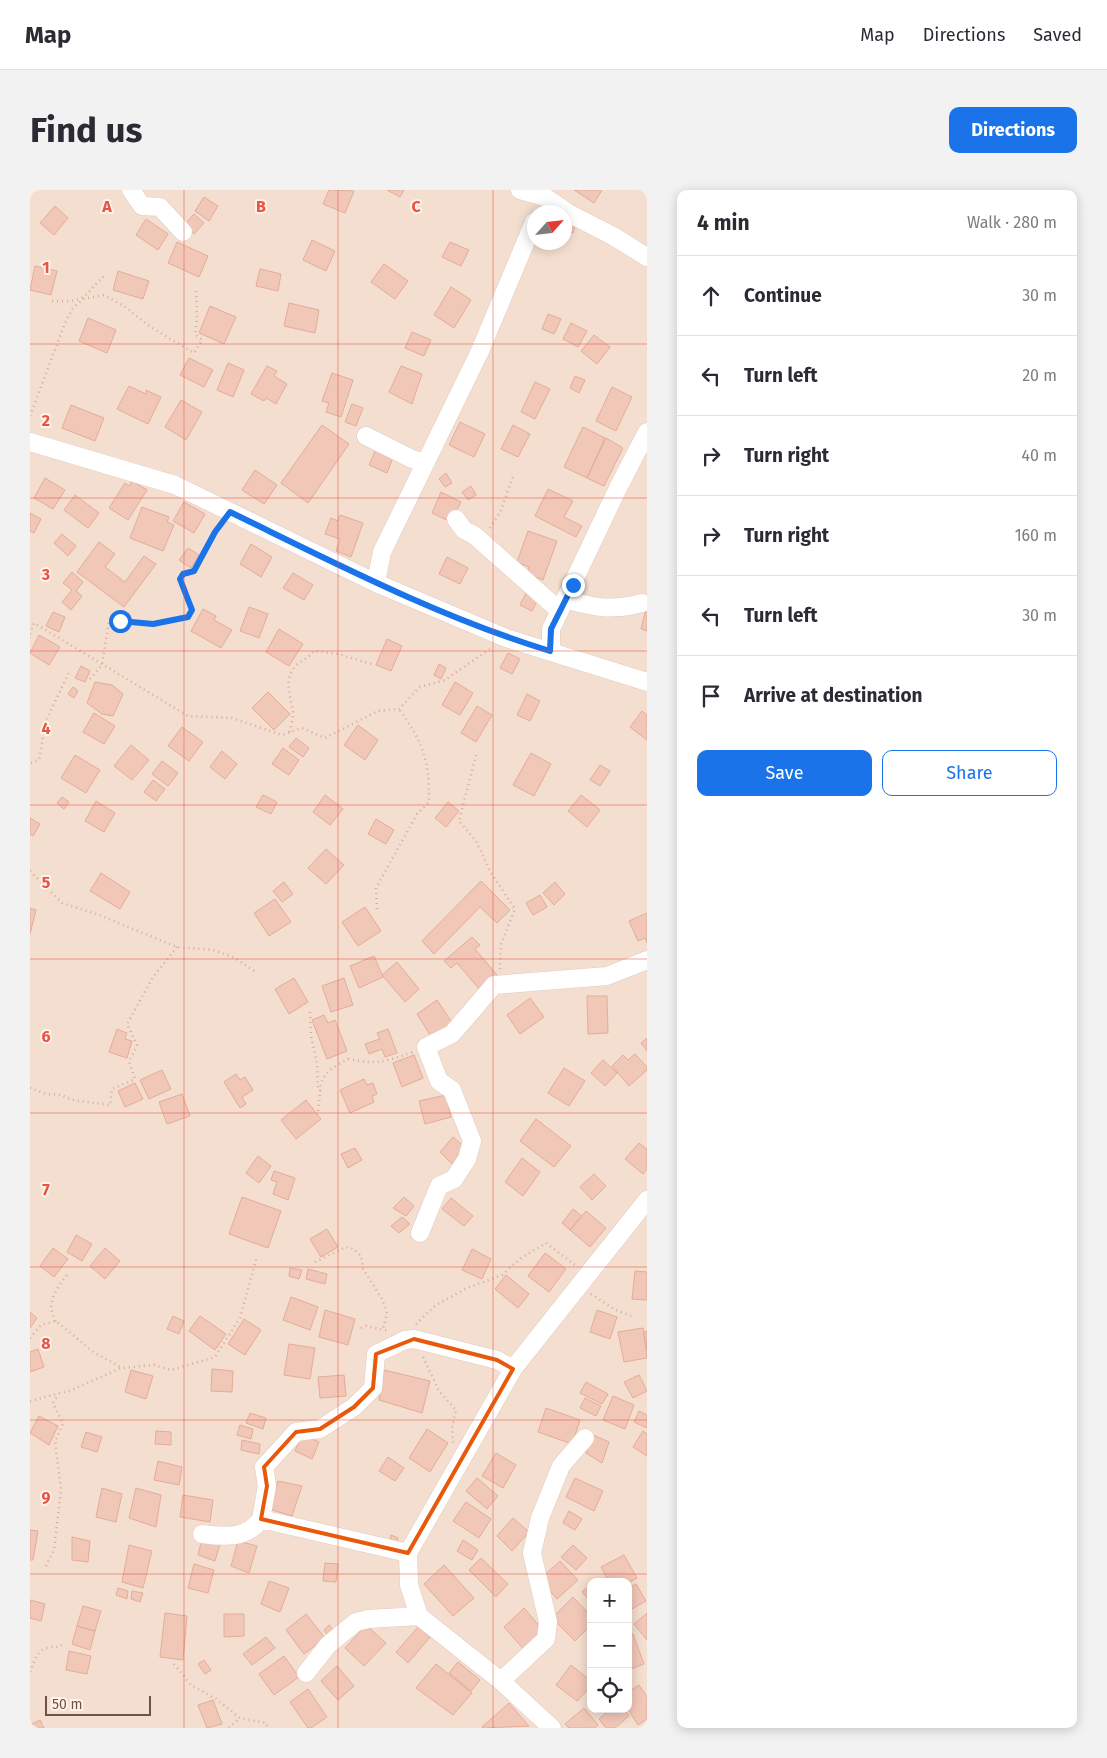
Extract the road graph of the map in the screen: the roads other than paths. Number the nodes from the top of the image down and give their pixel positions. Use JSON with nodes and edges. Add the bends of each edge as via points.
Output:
{"nodes":[{"id":1,"x":131,"y":190,"type":"edge"},
{"id":2,"x":520,"y":190,"type":"edge"},
{"id":3,"x":544,"y":200,"type":"edge"},
{"id":4,"x":183,"y":232,"type":"dead end"},
{"id":5,"x":527,"y":239,"type":"edge"},
{"id":6,"x":647,"y":257,"type":"edge"},
{"id":7,"x":647,"y":432,"type":"edge"},
{"id":8,"x":366,"y":436,"type":"dead end"},
{"id":9,"x":30,"y":442,"type":"edge"},
{"id":10,"x":425,"y":463,"type":"junction"},
{"id":11,"x":456,"y":519,"type":"dead end"},
{"id":12,"x":376,"y":583,"type":"junction"},
{"id":13,"x":642,"y":603,"type":"dead end"},
{"id":14,"x":563,"y":605,"type":"junction"},
{"id":15,"x":550,"y":651,"type":"junction"},
{"id":16,"x":647,"y":682,"type":"edge"},
{"id":17,"x":647,"y":960,"type":"edge"},
{"id":18,"x":647,"y":1200,"type":"edge"},
{"id":19,"x":420,"y":1234,"type":"dead end"},
{"id":20,"x":513,"y":1370,"type":"junction"},
{"id":21,"x":586,"y":1438,"type":"dead end"},
{"id":22,"x":261,"y":1519,"type":"junction"},
{"id":23,"x":202,"y":1534,"type":"dead end"},
{"id":24,"x":408,"y":1553,"type":"junction"},
{"id":25,"x":419,"y":1616,"type":"junction"},
{"id":26,"x":306,"y":1673,"type":"dead end"},
{"id":27,"x":501,"y":1681,"type":"junction"},
{"id":28,"x":552,"y":1728,"type":"edge"}],
"edges":[{"from":1,"to":4,"type":"street","via":[[142,206],[160,207]]},
{"from":2,"to":3,"type":"street"},
{"from":3,"to":6,"type":"street"},
{"from":5,"to":10,"type":"street","via":[[480,351]]},
{"from":7,"to":14,"type":"street"},
{"from":8,"to":10,"type":"street"},
{"from":9,"to":12,"type":"street","via":[[175,485]]},
{"from":10,"to":12,"type":"street","via":[[382,552]]},
{"from":11,"to":14,"type":"street","via":[[464,530]]},
{"from":12,"to":15,"type":"street","via":[[506,638]]},
{"from":13,"to":14,"type":"street","via":[[620,609]]},
{"from":14,"to":15,"type":"street","via":[[551,629]]},
{"from":15,"to":16,"type":"street"},
{"from":17,"to":19,"type":"street","via":[[607,976],[494,985],[452,1034],[426,1047],[439,1081],[452,1090],[472,1141],[467,1159],[454,1179],[439,1186]]},
{"from":18,"to":20,"type":"street"},
{"from":20,"to":22,"type":"street","via":[[497,1360],[414,1339],[376,1354],[373,1388],[354,1407],[320,1429],[296,1432],[264,1467],[267,1486]]},
{"from":20,"to":24,"type":"street"},
{"from":21,"to":27,"type":"street","via":[[561,1466],[540,1518],[532,1554],[548,1622],[546,1639]]},
{"from":22,"to":23,"type":"street","via":[[255,1528],[242,1534]]},
{"from":22,"to":24,"type":"street"},
{"from":24,"to":25,"type":"street","via":[[409,1585]]},
{"from":25,"to":26,"type":"street","via":[[356,1622],[328,1645]]},
{"from":25,"to":27,"type":"street"},
{"from":27,"to":28,"type":"street"}]}
